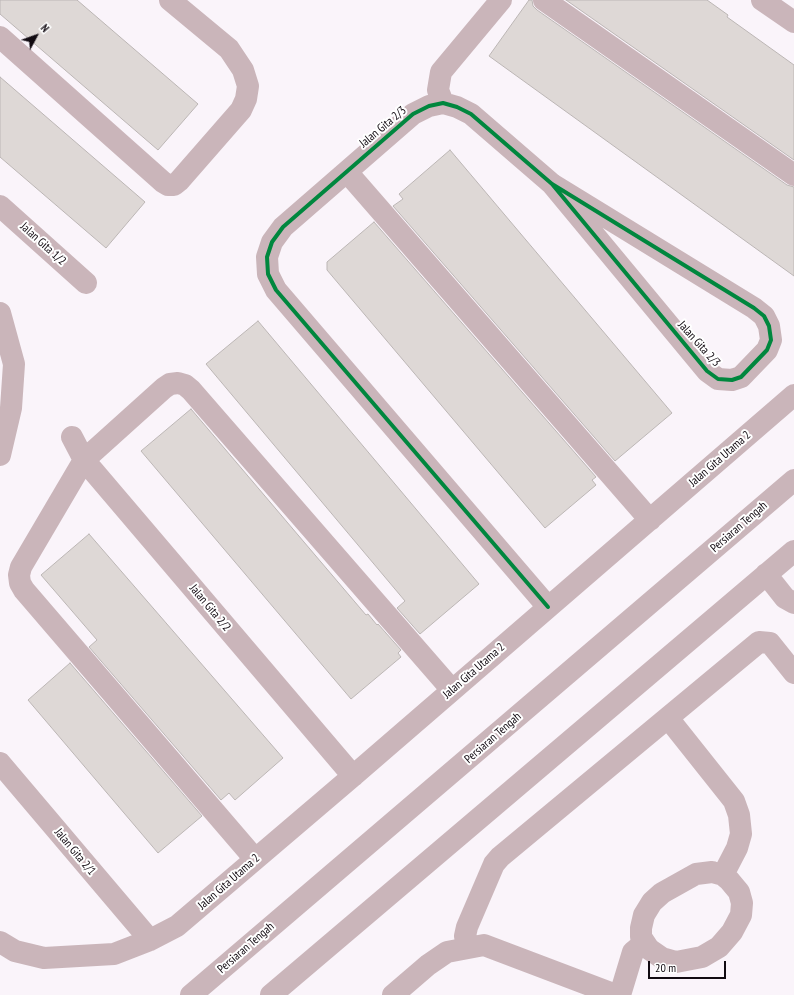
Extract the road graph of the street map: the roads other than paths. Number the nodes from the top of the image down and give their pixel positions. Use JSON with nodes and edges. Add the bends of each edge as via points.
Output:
{"nodes":[{"id":1,"x":170,"y":0,"type":"edge"},
{"id":2,"x":501,"y":0,"type":"edge"},
{"id":3,"x":544,"y":0,"type":"edge"},
{"id":4,"x":762,"y":0,"type":"edge"},
{"id":5,"x":794,"y":22,"type":"edge"},
{"id":6,"x":0,"y":37,"type":"edge"},
{"id":7,"x":443,"y":103,"type":"junction"},
{"id":8,"x":347,"y":172,"type":"junction"},
{"id":9,"x":794,"y":175,"type":"edge"},
{"id":10,"x":552,"y":184,"type":"junction"},
{"id":11,"x":0,"y":206,"type":"edge"},
{"id":12,"x":86,"y":283,"type":"dead end"},
{"id":13,"x":0,"y":313,"type":"edge"},
{"id":14,"x":794,"y":395,"type":"edge"},
{"id":15,"x":72,"y":437,"type":"dead end"},
{"id":16,"x":0,"y":455,"type":"edge"},
{"id":17,"x":84,"y":460,"type":"junction"},
{"id":18,"x":794,"y":480,"type":"edge"},
{"id":19,"x":650,"y":520,"type":"junction"},
{"id":20,"x":794,"y":551,"type":"edge"},
{"id":21,"x":766,"y":574,"type":"junction"},
{"id":22,"x":794,"y":603,"type":"edge"},
{"id":23,"x":548,"y":607,"type":"junction"},
{"id":24,"x":794,"y":674,"type":"edge"},
{"id":25,"x":452,"y":690,"type":"junction"},
{"id":26,"x":668,"y":718,"type":"junction"},
{"id":27,"x":0,"y":763,"type":"edge"},
{"id":28,"x":353,"y":776,"type":"junction"},
{"id":29,"x":255,"y":859,"type":"junction"},
{"id":30,"x":723,"y":875,"type":"junction"},
{"id":31,"x":150,"y":940,"type":"junction"},
{"id":32,"x":0,"y":942,"type":"edge"},
{"id":33,"x":644,"y":942,"type":"junction"},
{"id":34,"x":467,"y":948,"type":"junction"},
{"id":35,"x":191,"y":995,"type":"edge"},
{"id":36,"x":271,"y":995,"type":"edge"},
{"id":37,"x":393,"y":995,"type":"edge"},
{"id":38,"x":616,"y":995,"type":"edge"},
{"id":39,"x":620,"y":995,"type":"edge"}],
"edges":[{"from":1,"to":6,"type":"street","via":[[229,49],[243,70],[248,86],[241,110],[174,185],[163,182]]},
{"from":2,"to":7,"type":"street","via":[[441,72],[438,90]]},
{"from":3,"to":9,"type":"street"},
{"from":4,"to":5,"type":"street"},
{"from":7,"to":8,"type":"street","name":"Jalan Gita 2/3","via":[[412,114]]},
{"from":7,"to":10,"type":"street","name":"Jalan Gita 2/3","via":[[471,114]]},
{"from":8,"to":19,"type":"street"},
{"from":8,"to":23,"type":"street","name":"Jalan Gita 2/3","via":[[284,226],[272,242],[267,257],[268,274],[276,290]]},
{"from":10,"to":10,"type":"street","name":"Jalan Gita 2/3","via":[[754,308],[764,316],[769,326],[771,340],[768,350],[741,377],[732,380],[718,379],[707,371]]},
{"from":11,"to":12,"type":"street","name":"Jalan Gita 1/2"},
{"from":13,"to":16,"type":"street","via":[[14,364],[11,408]]},
{"from":14,"to":19,"type":"street","name":"Jalan Gita Utama 2"},
{"from":15,"to":17,"type":"street","name":"Jalan Gita 2/2"},
{"from":17,"to":25,"type":"street","via":[[164,388],[170,384],[185,385]]},
{"from":17,"to":28,"type":"street","name":"Jalan Gita 2/2"},
{"from":17,"to":29,"type":"street","via":[[21,567],[20,583]]},
{"from":18,"to":35,"type":"street","name":"Persiaran Tengah"},
{"from":19,"to":23,"type":"street","name":"Jalan Gita Utama 2"},
{"from":20,"to":21,"type":"street"},
{"from":21,"to":22,"type":"street","via":[[785,598]]},
{"from":21,"to":36,"type":"street"},
{"from":23,"to":25,"type":"street","name":"Jalan Gita Utama 2"},
{"from":24,"to":26,"type":"street","via":[[770,643],[759,642]]},
{"from":25,"to":28,"type":"street","name":"Jalan Gita Utama 2"},
{"from":26,"to":30,"type":"street","via":[[734,801],[739,815],[741,834]]},
{"from":26,"to":34,"type":"street","via":[[497,860],[467,927]]},
{"from":27,"to":31,"type":"street","name":"Jalan Gita 2/1"},
{"from":28,"to":29,"type":"street","name":"Jalan Gita Utama 2"},
{"from":29,"to":31,"type":"street","name":"Jalan Gita Utama 2","via":[[177,926]]},
{"from":30,"to":33,"type":"street","via":[[712,872],[696,874],[662,893],[652,902],[644,915],[641,928]]},
{"from":30,"to":33,"type":"street","via":[[739,892],[742,903],[741,915],[732,932],[719,947],[702,957],[676,962],[662,958]]},
{"from":31,"to":32,"type":"street","name":"Jalan Gita Utama 2","via":[[114,954],[44,958],[15,950]]},
{"from":33,"to":39,"type":"street","via":[[632,952]]},
{"from":34,"to":37,"type":"street","via":[[447,952]]},
{"from":34,"to":38,"type":"street","via":[[484,945]]}]}
